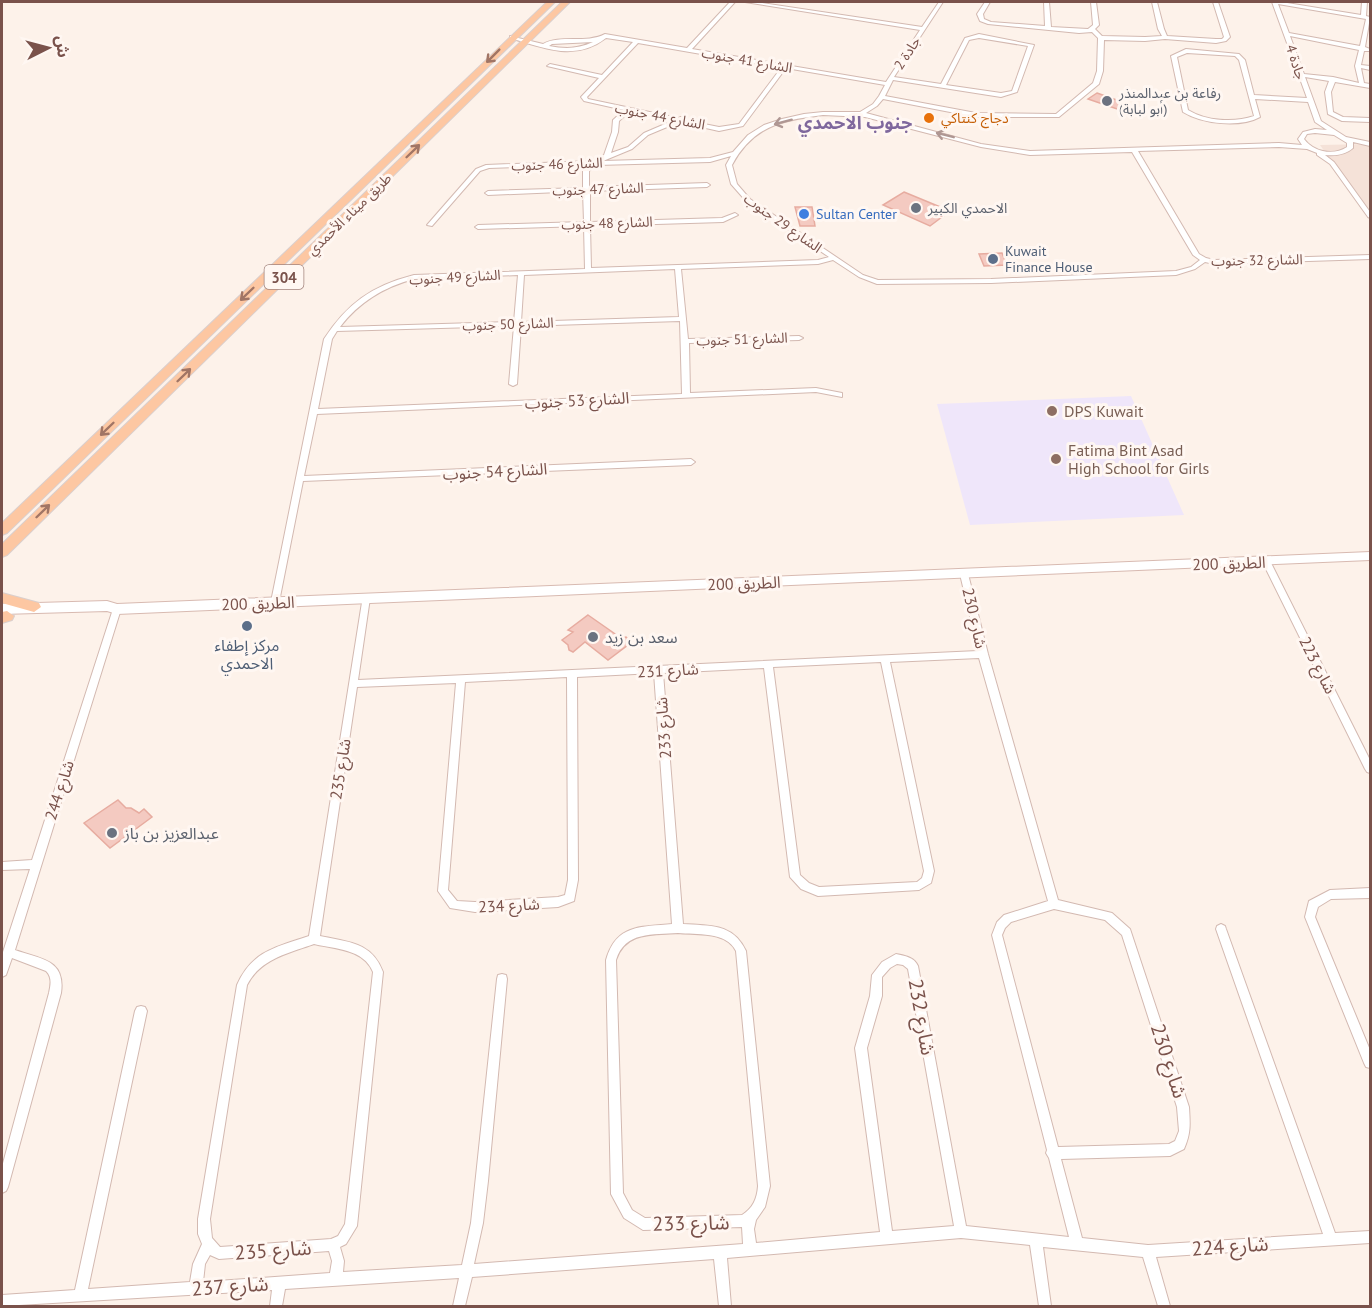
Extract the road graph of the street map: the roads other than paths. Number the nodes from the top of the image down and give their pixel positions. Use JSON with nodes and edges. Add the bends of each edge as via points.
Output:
{"nodes":[{"id":1,"x":551,"y":2,"type":"edge"},
{"id":2,"x":566,"y":2,"type":"edge"},
{"id":3,"x":732,"y":2,"type":"edge"},
{"id":4,"x":748,"y":2,"type":"edge"},
{"id":5,"x":941,"y":2,"type":"edge"},
{"id":6,"x":987,"y":2,"type":"edge"},
{"id":7,"x":1047,"y":2,"type":"edge"},
{"id":8,"x":1094,"y":2,"type":"edge"},
{"id":9,"x":1155,"y":2,"type":"edge"},
{"id":10,"x":1216,"y":2,"type":"edge"},
{"id":11,"x":1275,"y":2,"type":"edge"},
{"id":12,"x":1365,"y":2,"type":"edge"},
{"id":13,"x":1306,"y":4,"type":"edge"},
{"id":14,"x":1367,"y":18,"type":"edge"},
{"id":15,"x":1034,"y":27,"type":"junction"},
{"id":16,"x":1048,"y":28,"type":"junction"},
{"id":17,"x":923,"y":29,"type":"junction"},
{"id":18,"x":1092,"y":29,"type":"junction"},
{"id":19,"x":1286,"y":34,"type":"junction"},
{"id":20,"x":1368,"y":34,"type":"edge"},
{"id":21,"x":512,"y":37,"type":"junction"},
{"id":22,"x":1166,"y":37,"type":"junction"},
{"id":23,"x":1101,"y":38,"type":"junction"},
{"id":24,"x":525,"y":40,"type":"junction"},
{"id":25,"x":637,"y":41,"type":"junction"},
{"id":26,"x":1031,"y":45,"type":"junction"},
{"id":27,"x":1363,"y":49,"type":"junction"},
{"id":28,"x":688,"y":50,"type":"junction"},
{"id":29,"x":1371,"y":50,"type":"edge"},
{"id":30,"x":550,"y":66,"type":"dead end"},
{"id":31,"x":785,"y":66,"type":"junction"},
{"id":32,"x":1358,"y":66,"type":"junction"},
{"id":33,"x":1371,"y":68,"type":"edge"},
{"id":34,"x":1300,"y":75,"type":"junction"},
{"id":35,"x":603,"y":77,"type":"junction"},
{"id":36,"x":1333,"y":80,"type":"junction"},
{"id":37,"x":890,"y":81,"type":"junction"},
{"id":38,"x":1362,"y":85,"type":"junction"},
{"id":39,"x":943,"y":86,"type":"junction"},
{"id":40,"x":1371,"y":86,"type":"edge"},
{"id":41,"x":882,"y":97,"type":"junction"},
{"id":42,"x":1252,"y":97,"type":"junction"},
{"id":43,"x":1308,"y":100,"type":"junction"},
{"id":44,"x":875,"y":105,"type":"junction"},
{"id":45,"x":628,"y":110,"type":"junction"},
{"id":46,"x":861,"y":114,"type":"junction"},
{"id":47,"x":877,"y":118,"type":"junction"},
{"id":48,"x":681,"y":119,"type":"junction"},
{"id":49,"x":1371,"y":120,"type":"edge"},
{"id":50,"x":1318,"y":122,"type":"junction"},
{"id":51,"x":1310,"y":131,"type":"junction"},
{"id":52,"x":1335,"y":133,"type":"junction"},
{"id":53,"x":1301,"y":139,"type":"junction"},
{"id":54,"x":1347,"y":139,"type":"junction"},
{"id":55,"x":1371,"y":144,"type":"edge"},
{"id":56,"x":1279,"y":145,"type":"junction"},
{"id":57,"x":1310,"y":148,"type":"junction"},
{"id":58,"x":1350,"y":148,"type":"junction"},
{"id":59,"x":1134,"y":150,"type":"junction"},
{"id":60,"x":733,"y":154,"type":"junction"},
{"id":61,"x":1337,"y":154,"type":"junction"},
{"id":62,"x":607,"y":155,"type":"junction"},
{"id":63,"x":711,"y":160,"type":"junction"},
{"id":64,"x":595,"y":163,"type":"junction"},
{"id":65,"x":1332,"y":163,"type":"junction"},
{"id":66,"x":728,"y":169,"type":"junction"},
{"id":67,"x":707,"y":185,"type":"dead end"},
{"id":68,"x":586,"y":190,"type":"junction"},
{"id":69,"x":488,"y":193,"type":"dead end"},
{"id":70,"x":735,"y":214,"type":"dead end"},
{"id":71,"x":1371,"y":216,"type":"edge"},
{"id":72,"x":587,"y":224,"type":"junction"},
{"id":73,"x":430,"y":225,"type":"dead end"},
{"id":74,"x":478,"y":226,"type":"dead end"},
{"id":75,"x":825,"y":252,"type":"junction"},
{"id":76,"x":1371,"y":257,"type":"edge"},
{"id":77,"x":834,"y":258,"type":"junction"},
{"id":78,"x":1204,"y":260,"type":"junction"},
{"id":79,"x":802,"y":262,"type":"junction"},
{"id":80,"x":678,"y":268,"type":"junction"},
{"id":81,"x":588,"y":272,"type":"junction"},
{"id":82,"x":521,"y":274,"type":"junction"},
{"id":83,"x":683,"y":319,"type":"junction"},
{"id":84,"x":517,"y":324,"type":"junction"},
{"id":85,"x":333,"y":329,"type":"junction"},
{"id":86,"x":799,"y":338,"type":"dead end"},
{"id":87,"x":685,"y":341,"type":"junction"},
{"id":88,"x":513,"y":384,"type":"dead end"},
{"id":89,"x":686,"y":394,"type":"junction"},
{"id":90,"x":839,"y":395,"type":"dead end"},
{"id":91,"x":314,"y":412,"type":"junction"},
{"id":92,"x":691,"y":462,"type":"dead end"},
{"id":93,"x":300,"y":479,"type":"junction"},
{"id":94,"x":25,"y":528,"type":"junction"},
{"id":95,"x":2,"y":530,"type":"edge"},
{"id":96,"x":2,"y":552,"type":"edge"},
{"id":97,"x":1371,"y":555,"type":"edge"},
{"id":98,"x":2,"y":558,"type":"edge"},
{"id":99,"x":1266,"y":561,"type":"junction"},
{"id":100,"x":964,"y":574,"type":"junction"},
{"id":101,"x":2,"y":598,"type":"edge"},
{"id":102,"x":366,"y":598,"type":"junction"},
{"id":103,"x":275,"y":602,"type":"junction"},
{"id":104,"x":34,"y":607,"type":"junction"},
{"id":105,"x":117,"y":609,"type":"junction"},
{"id":106,"x":3,"y":615,"type":"edge"},
{"id":107,"x":983,"y":654,"type":"junction"},
{"id":108,"x":885,"y":659,"type":"junction"},
{"id":109,"x":768,"y":665,"type":"junction"},
{"id":110,"x":658,"y":671,"type":"junction"},
{"id":111,"x":572,"y":673,"type":"junction"},
{"id":112,"x":461,"y":679,"type":"junction"},
{"id":113,"x":353,"y":684,"type":"junction"},
{"id":114,"x":1371,"y":770,"type":"edge"},
{"id":115,"x":36,"y":864,"type":"junction"},
{"id":116,"x":2,"y":866,"type":"edge"},
{"id":117,"x":1371,"y":893,"type":"edge"},
{"id":118,"x":1054,"y":904,"type":"junction"},
{"id":119,"x":678,"y":928,"type":"junction"},
{"id":120,"x":1221,"y":929,"type":"dead end"},
{"id":121,"x":314,"y":939,"type":"junction"},
{"id":122,"x":8,"y":952,"type":"junction"},
{"id":123,"x":2,"y":972,"type":"edge"},
{"id":124,"x":502,"y":979,"type":"dead end"},
{"id":125,"x":141,"y":1011,"type":"dead end"},
{"id":126,"x":1371,"y":1063,"type":"edge"},
{"id":127,"x":1052,"y":1153,"type":"junction"},
{"id":128,"x":2,"y":1187,"type":"edge"},
{"id":129,"x":750,"y":1218,"type":"junction"},
{"id":130,"x":961,"y":1232,"type":"junction"},
{"id":131,"x":1371,"y":1237,"type":"edge"},
{"id":132,"x":887,"y":1238,"type":"junction"},
{"id":133,"x":1331,"y":1239,"type":"junction"},
{"id":134,"x":1036,"y":1241,"type":"junction"},
{"id":135,"x":1077,"y":1242,"type":"junction"},
{"id":136,"x":208,"y":1244,"type":"junction"},
{"id":137,"x":333,"y":1245,"type":"junction"},
{"id":138,"x":750,"y":1249,"type":"junction"},
{"id":139,"x":720,"y":1251,"type":"junction"},
{"id":140,"x":1148,"y":1251,"type":"junction"},
{"id":141,"x":467,"y":1269,"type":"junction"},
{"id":142,"x":336,"y":1279,"type":"junction"},
{"id":143,"x":279,"y":1283,"type":"junction"},
{"id":144,"x":196,"y":1288,"type":"junction"},
{"id":145,"x":80,"y":1296,"type":"junction"},
{"id":146,"x":2,"y":1301,"type":"edge"},
{"id":147,"x":276,"y":1306,"type":"edge"},
{"id":148,"x":459,"y":1306,"type":"edge"},
{"id":149,"x":725,"y":1306,"type":"edge"},
{"id":150,"x":1045,"y":1306,"type":"edge"},
{"id":151,"x":1164,"y":1306,"type":"edge"}],
"edges":[{"from":1,"to":21,"type":"main road","name":"طريق ميناء الأحمدي","number":"304"},
{"from":2,"to":24,"type":"main road","name":"طريق ميناء الأحمدي","number":"304"},
{"from":3,"to":28,"type":"street"},
{"from":4,"to":17,"type":"street"},
{"from":5,"to":17,"type":"street","name":"جادة 2"},
{"from":6,"to":15,"type":"street","via":[[980,14],[982,20]]},
{"from":7,"to":16,"type":"street"},
{"from":8,"to":18,"type":"street","via":[[1096,25]]},
{"from":9,"to":22,"type":"street"},
{"from":10,"to":22,"type":"street","via":[[1227,36],[1224,40]]},
{"from":11,"to":13,"type":"street"},
{"from":11,"to":19,"type":"street","name":"جادة 4"},
{"from":12,"to":14,"type":"street"},
{"from":13,"to":14,"type":"street"},
{"from":14,"to":20,"type":"street"},
{"from":15,"to":16,"type":"street"},
{"from":15,"to":26,"type":"street"},
{"from":16,"to":18,"type":"street"},
{"from":17,"to":37,"type":"street","name":"جادة 2"},
{"from":18,"to":23,"type":"street"},
{"from":19,"to":27,"type":"street"},
{"from":19,"to":34,"type":"street","name":"جادة 4"},
{"from":20,"to":27,"type":"street"},
{"from":21,"to":24,"type":"street"},
{"from":21,"to":95,"type":"main road","name":"طريق ميناء الأحمدي","number":"304","one_way":true},
{"from":22,"to":23,"type":"street"},
{"from":23,"to":41,"type":"street","via":[[1096,84],[1057,116],[976,115]]},
{"from":24,"to":25,"type":"street","name":"الشارع 41 جنوب","via":[[564,50],[588,48],[603,38]]},
{"from":94,"to":24,"type":"main road","name":"طريق ميناء الأحمدي","number":"304","one_way":true},
{"from":25,"to":28,"type":"street","name":"الشارع 41 جنوب"},
{"from":25,"to":35,"type":"street","name":"الشارع 44 جنوب"},
{"from":26,"to":39,"type":"street","via":[[979,36],[967,39]]},
{"from":26,"to":39,"type":"street","name":"الشارع 41 جنوب","via":[[1014,92],[1008,95]]},
{"from":27,"to":29,"type":"street"},
{"from":27,"to":32,"type":"street"},
{"from":28,"to":31,"type":"street","name":"الشارع 41 جنوب"},
{"from":30,"to":35,"type":"street"},
{"from":31,"to":37,"type":"street","name":"الشارع 41 جنوب"},
{"from":31,"to":48,"type":"street","name":"الشارع 44 جنوب","via":[[741,125],[719,129]]},
{"from":32,"to":33,"type":"street"},
{"from":32,"to":38,"type":"street"},
{"from":34,"to":36,"type":"street"},
{"from":34,"to":43,"type":"street","name":"جادة 4"},
{"from":35,"to":45,"type":"street","name":"الشارع 44 جنوب","via":[[584,97],[586,100]]},
{"from":36,"to":38,"type":"street"},
{"from":36,"to":49,"type":"street","via":[[1328,92],[1330,113],[1342,119]]},
{"from":37,"to":39,"type":"street","name":"الشارع 41 جنوب"},
{"from":37,"to":41,"type":"street","name":"جادة 2"},
{"from":38,"to":40,"type":"street"},
{"from":41,"to":44,"type":"street","name":"جادة 2"},
{"from":42,"to":42,"type":"street","via":[[1257,117],[1251,120],[1190,115],[1185,111],[1174,56],[1186,51],[1238,55]]},
{"from":42,"to":43,"type":"street"},
{"from":43,"to":50,"type":"street","name":"جادة 4"},
{"from":44,"to":46,"type":"street","name":"جادة 2"},
{"from":44,"to":47,"type":"street"},
{"from":45,"to":48,"type":"street","name":"الشارع 44 جنوب"},
{"from":45,"to":62,"type":"street","via":[[616,120]]},
{"from":46,"to":47,"type":"street"},
{"from":46,"to":60,"type":"street","one_way":true,"via":[[804,116],[775,124],[749,136]]},
{"from":59,"to":47,"type":"street","one_way":true,"via":[[1030,153]]},
{"from":48,"to":62,"type":"street","via":[[646,134],[622,152]]},
{"from":50,"to":51,"type":"street"},
{"from":50,"to":52,"type":"street"},
{"from":51,"to":52,"type":"street"},
{"from":51,"to":53,"type":"street"},
{"from":52,"to":54,"type":"street"},
{"from":53,"to":56,"type":"street"},
{"from":53,"to":57,"type":"street"},
{"from":54,"to":55,"type":"street"},
{"from":54,"to":58,"type":"street"},
{"from":55,"to":58,"type":"street"},
{"from":56,"to":57,"type":"street"},
{"from":56,"to":59,"type":"street"},
{"from":57,"to":61,"type":"street"},
{"from":57,"to":65,"type":"street"},
{"from":58,"to":61,"type":"street"},
{"from":59,"to":78,"type":"street","name":"الشارع 32 جنوب","via":[[1196,255]]},
{"from":60,"to":63,"type":"street","name":"الشارع 46 جنوب"},
{"from":60,"to":66,"type":"street"},
{"from":61,"to":65,"type":"street"},
{"from":62,"to":64,"type":"street"},
{"from":63,"to":64,"type":"street","name":"الشارع 46 جنوب"},
{"from":63,"to":66,"type":"street","name":"الشارع 46 جنوب"},
{"from":64,"to":68,"type":"street","via":[[586,172]]},
{"from":64,"to":73,"type":"street","name":"الشارع 46 جنوب","via":[[488,166],[478,170]]},
{"from":65,"to":71,"type":"street"},
{"from":66,"to":75,"type":"street","name":"الشارع 29 جنوب","via":[[734,184],[748,200]]},
{"from":67,"to":68,"type":"street","name":"الشارع 47 جنوب"},
{"from":68,"to":69,"type":"street","name":"الشارع 47 جنوب"},
{"from":68,"to":72,"type":"street"},
{"from":70,"to":72,"type":"street","name":"الشارع 48 جنوب","via":[[723,220]]},
{"from":72,"to":74,"type":"street","name":"الشارع 48 جنوب"},
{"from":72,"to":81,"type":"street"},
{"from":75,"to":77,"type":"street","name":"الشارع 29 جنوب"},
{"from":75,"to":79,"type":"street"},
{"from":76,"to":78,"type":"street","name":"الشارع 32 جنوب"},
{"from":77,"to":78,"type":"street","name":"الشارع 29 جنوب","via":[[866,279],[887,284],[1176,273]]},
{"from":77,"to":79,"type":"street","name":"الشارع 49 جنوب"},
{"from":79,"to":80,"type":"street","name":"الشارع 49 جنوب"},
{"from":80,"to":81,"type":"street","name":"الشارع 49 جنوب"},
{"from":80,"to":83,"type":"street"},
{"from":81,"to":82,"type":"street","name":"الشارع 49 جنوب"},
{"from":82,"to":84,"type":"street"},
{"from":82,"to":85,"type":"street","name":"الشارع 49 جنوب","via":[[414,277],[393,282],[344,315]]},
{"from":83,"to":84,"type":"street","name":"الشارع 50 جنوب"},
{"from":83,"to":87,"type":"street"},
{"from":84,"to":85,"type":"street","name":"الشارع 50 جنوب"},
{"from":84,"to":88,"type":"street"},
{"from":85,"to":91,"type":"street","name":"الشارع 49 جنوب"},
{"from":86,"to":87,"type":"street","name":"الشارع 51 جنوب"},
{"from":87,"to":89,"type":"street"},
{"from":89,"to":90,"type":"street","name":"الشارع 53 جنوب","via":[[816,390]]},
{"from":89,"to":91,"type":"street","name":"الشارع 53 جنوب"},
{"from":91,"to":93,"type":"street","name":"الشارع 49 جنوب"},
{"from":92,"to":93,"type":"street","name":"الشارع 54 جنوب"},
{"from":93,"to":103,"type":"street","name":"الشارع 49 جنوب"},
{"from":94,"to":96,"type":"main road","name":"طريق ميناء الأحمدي","number":"304"},
{"from":94,"to":98,"type":"main road"},
{"from":97,"to":99,"type":"main road","name":"الطريق 200"},
{"from":99,"to":100,"type":"main road","name":"الطريق 200"},
{"from":99,"to":114,"type":"street","name":"شارع 223"},
{"from":100,"to":102,"type":"main road","name":"الطريق 200"},
{"from":100,"to":107,"type":"street","name":"شارع 230"},
{"from":101,"to":104,"type":"main road"},
{"from":102,"to":103,"type":"main road","name":"الطريق 200"},
{"from":102,"to":113,"type":"street","name":"شارع 235"},
{"from":103,"to":105,"type":"main road","name":"الطريق 200"},
{"from":104,"to":105,"type":"main road","name":"الطريق 200"},
{"from":104,"to":106,"type":"main road","name":"الطريق 200"},
{"from":105,"to":106,"type":"main road","name":"الطريق 200","via":[[99,613]]},
{"from":105,"to":115,"type":"street","name":"شارع 244"},
{"from":107,"to":108,"type":"street","name":"شارع 231"},
{"from":107,"to":118,"type":"street","name":"شارع 230"},
{"from":108,"to":109,"type":"street","name":"شارع 231"},
{"from":108,"to":109,"type":"street","via":[[928,871],[927,880],[919,886],[818,892],[795,878]]},
{"from":109,"to":110,"type":"street","name":"شارع 231"},
{"from":110,"to":111,"type":"street","name":"شارع 231"},
{"from":110,"to":119,"type":"street","name":"شارع 233"},
{"from":111,"to":112,"type":"street","name":"شارع 231"},
{"from":111,"to":112,"type":"street","name":"شارع 234","via":[[570,898],[475,907],[453,905],[443,891]]},
{"from":112,"to":113,"type":"street","name":"شارع 231"},
{"from":113,"to":121,"type":"street","name":"شارع 235"},
{"from":115,"to":116,"type":"street"},
{"from":115,"to":122,"type":"street","name":"شارع 244"},
{"from":117,"to":126,"type":"street","via":[[1325,896],[1313,904],[1310,917]]},
{"from":118,"to":127,"type":"street","name":"شارع 230","via":[[1008,918],[997,935]]},
{"from":118,"to":127,"type":"street","name":"شارع 230","via":[[1102,913],[1126,932],[1186,1123],[1180,1145],[1170,1150]]},
{"from":119,"to":129,"type":"street","name":"شارع 233","via":[[728,935],[741,948],[764,1179],[761,1203]]},
{"from":119,"to":129,"type":"street","name":"شارع 233","via":[[627,936],[616,944],[612,954],[617,1194],[628,1214],[643,1224],[736,1222]]},
{"from":120,"to":133,"type":"street"},
{"from":121,"to":136,"type":"street","via":[[262,959],[244,979],[204,1219]]},
{"from":121,"to":137,"type":"street","name":"شارع 235","via":[[369,954],[378,972],[352,1221],[342,1240]]},
{"from":122,"to":123,"type":"street","name":"شارع 244"},
{"from":122,"to":128,"type":"street","via":[[50,968],[57,981]]},
{"from":124,"to":141,"type":"street","via":[[482,1181]]},
{"from":125,"to":145,"type":"street"},
{"from":127,"to":135,"type":"street","name":"شارع 230"},
{"from":129,"to":138,"type":"street"},
{"from":130,"to":132,"type":"street","name":"شارع 224"},
{"from":130,"to":132,"type":"street","name":"شارع 232","via":[[913,966],[896,959],[877,975],[876,996],[861,1048]]},
{"from":130,"to":134,"type":"street","name":"شارع 224"},
{"from":131,"to":133,"type":"street","name":"شارع 224"},
{"from":132,"to":138,"type":"street","name":"شارع 224"},
{"from":133,"to":140,"type":"street","name":"شارع 224"},
{"from":134,"to":135,"type":"street","name":"شارع 224"},
{"from":134,"to":150,"type":"street"},
{"from":135,"to":140,"type":"street","name":"شارع 224"},
{"from":136,"to":137,"type":"street","name":"شارع 235","via":[[215,1251],[226,1253]]},
{"from":136,"to":144,"type":"street","via":[[199,1264]]},
{"from":137,"to":142,"type":"street","via":[[338,1265]]},
{"from":138,"to":139,"type":"street","name":"شارع 224"},
{"from":139,"to":141,"type":"street","name":"شارع 237"},
{"from":139,"to":149,"type":"street"},
{"from":140,"to":151,"type":"street"},
{"from":141,"to":142,"type":"street","name":"شارع 237"},
{"from":141,"to":148,"type":"street"},
{"from":142,"to":143,"type":"street","name":"شارع 237"},
{"from":143,"to":144,"type":"street","name":"شارع 237"},
{"from":143,"to":147,"type":"street"},
{"from":144,"to":145,"type":"street","name":"شارع 237"},
{"from":145,"to":146,"type":"street","name":"شارع 237"}]}
